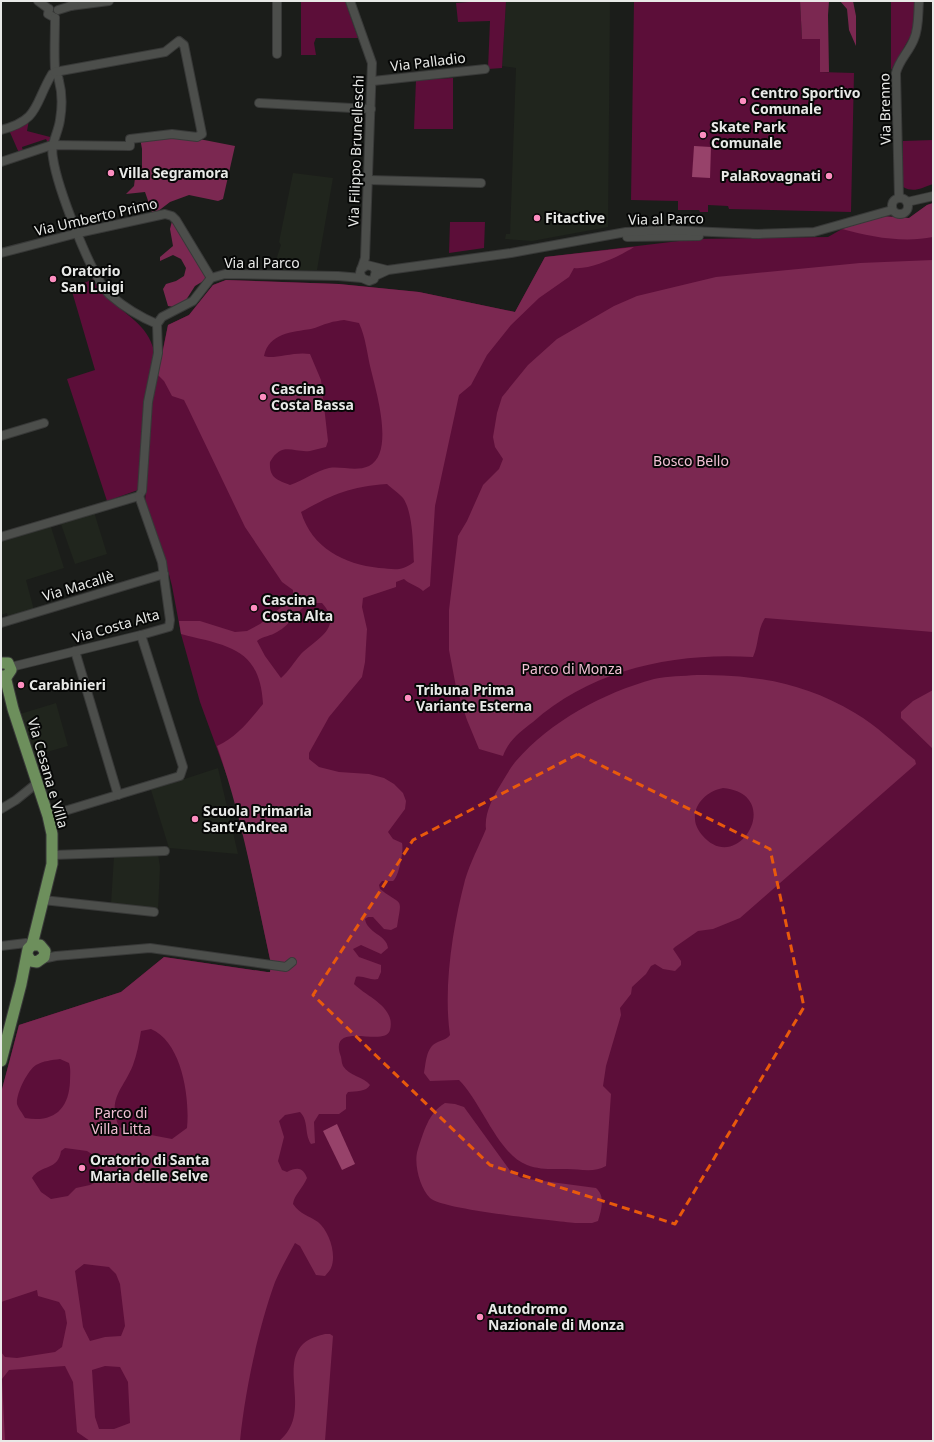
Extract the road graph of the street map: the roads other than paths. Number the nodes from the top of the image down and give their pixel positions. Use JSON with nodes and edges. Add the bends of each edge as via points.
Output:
{"nodes":[{"id":1,"x":38,"y":1,"type":"edge"},
{"id":2,"x":81,"y":1,"type":"edge"},
{"id":3,"x":96,"y":1,"type":"edge"},
{"id":4,"x":109,"y":1,"type":"edge"},
{"id":5,"x":277,"y":1,"type":"edge"},
{"id":6,"x":350,"y":1,"type":"edge"},
{"id":7,"x":919,"y":1,"type":"edge"},
{"id":8,"x":72,"y":6,"type":"junction"},
{"id":9,"x":56,"y":14,"type":"junction"},
{"id":10,"x":278,"y":54,"type":"dead end"},
{"id":11,"x":485,"y":69,"type":"dead end"},
{"id":12,"x":55,"y":72,"type":"junction"},
{"id":13,"x":373,"y":81,"type":"junction"},
{"id":14,"x":259,"y":103,"type":"dead end"},
{"id":15,"x":371,"y":109,"type":"junction"},
{"id":16,"x":5,"y":129,"type":"edge"},
{"id":17,"x":52,"y":145,"type":"junction"},
{"id":18,"x":1,"y":162,"type":"edge"},
{"id":19,"x":369,"y":180,"type":"junction"},
{"id":20,"x":481,"y":183,"type":"dead end"},
{"id":21,"x":933,"y":196,"type":"edge"},
{"id":22,"x":903,"y":200,"type":"junction"},
{"id":23,"x":892,"y":210,"type":"junction"},
{"id":24,"x":78,"y":233,"type":"junction"},
{"id":25,"x":1,"y":253,"type":"edge"},
{"id":26,"x":366,"y":258,"type":"junction"},
{"id":27,"x":362,"y":268,"type":"junction"},
{"id":28,"x":374,"y":270,"type":"junction"},
{"id":29,"x":338,"y":276,"type":"junction"},
{"id":30,"x":212,"y":278,"type":"junction"},
{"id":31,"x":362,"y":278,"type":"junction"},
{"id":32,"x":156,"y":328,"type":"junction"},
{"id":33,"x":44,"y":423,"type":"dead end"},
{"id":34,"x":1,"y":436,"type":"edge"},
{"id":35,"x":139,"y":496,"type":"junction"},
{"id":36,"x":1,"y":537,"type":"edge"},
{"id":37,"x":164,"y":574,"type":"junction"},
{"id":38,"x":1,"y":623,"type":"edge"},
{"id":39,"x":141,"y":635,"type":"junction"},
{"id":40,"x":75,"y":652,"type":"junction"},
{"id":41,"x":4,"y":670,"type":"edge"},
{"id":42,"x":37,"y":783,"type":"junction"},
{"id":43,"x":118,"y":795,"type":"junction"},
{"id":44,"x":1,"y":809,"type":"edge"},
{"id":45,"x":48,"y":816,"type":"junction"},
{"id":46,"x":165,"y":851,"type":"dead end"},
{"id":47,"x":53,"y":855,"type":"junction"},
{"id":48,"x":43,"y":900,"type":"junction"},
{"id":49,"x":154,"y":912,"type":"dead end"},
{"id":50,"x":1,"y":946,"type":"edge"},
{"id":51,"x":36,"y":952,"type":"junction"},
{"id":52,"x":292,"y":962,"type":"dead end"},
{"id":53,"x":1,"y":1061,"type":"edge"}],
"edges":[{"from":1,"to":9,"type":"street","via":[[49,9],[54,7]]},
{"from":2,"to":8,"type":"street"},
{"from":3,"to":8,"type":"street"},
{"from":4,"to":8,"type":"street"},
{"from":5,"to":10,"type":"street"},
{"from":6,"to":13,"type":"street","name":"Via Filippo Brunelleschi","via":[[372,63]]},
{"from":7,"to":22,"type":"street","name":"Via Brenno","via":[[914,41],[898,65],[896,73]]},
{"from":8,"to":9,"type":"street"},
{"from":9,"to":12,"type":"street"},
{"from":11,"to":13,"type":"street","name":"Via Palladio"},
{"from":12,"to":16,"type":"street","via":[[27,120]]},
{"from":12,"to":17,"type":"street","via":[[59,80],[60,121]]},
{"from":12,"to":17,"type":"street","via":[[165,52],[179,41],[184,44],[202,134],[197,137],[172,134],[130,139],[130,146]]},
{"from":13,"to":15,"type":"street","name":"Via Filippo Brunelleschi"},
{"from":14,"to":15,"type":"street"},
{"from":15,"to":19,"type":"street","name":"Via Filippo Brunelleschi"},
{"from":17,"to":18,"type":"street"},
{"from":17,"to":24,"type":"street","via":[[57,175]]},
{"from":19,"to":20,"type":"street"},
{"from":19,"to":26,"type":"street","name":"Via Filippo Brunelleschi"},
{"from":21,"to":22,"type":"street"},
{"from":22,"to":23,"type":"street","via":[[892,203]]},
{"from":22,"to":23,"type":"street","via":[[908,207],[904,214],[896,214]]},
{"from":23,"to":28,"type":"street","name":"Via al Parco","via":[[814,232],[626,232],[474,259]]},
{"from":24,"to":25,"type":"street","name":"Via Umberto Primo"},
{"from":24,"to":30,"type":"street","name":"Via Umberto Primo","via":[[165,214],[172,216]]},
{"from":24,"to":32,"type":"street","via":[[99,281],[110,294]]},
{"from":26,"to":27,"type":"street","name":"Via Filippo Brunelleschi"},
{"from":26,"to":28,"type":"street"},
{"from":27,"to":28,"type":"street","via":[[367,265]]},
{"from":27,"to":29,"type":"street","name":"Via al Parco"},
{"from":27,"to":31,"type":"street"},
{"from":28,"to":31,"type":"street","via":[[369,281]]},
{"from":29,"to":30,"type":"street","name":"Via al Parco","via":[[225,274]]},
{"from":29,"to":31,"type":"street","name":"Via al Parco"},
{"from":30,"to":32,"type":"street","name":"Via al Parco","via":[[193,301],[162,317]]},
{"from":32,"to":35,"type":"street","via":[[158,353],[148,402],[142,491]]},
{"from":33,"to":34,"type":"street"},
{"from":35,"to":36,"type":"street"},
{"from":35,"to":37,"type":"street","name":"Via Costa Alta"},
{"from":37,"to":38,"type":"street","name":"Via Macallè"},
{"from":37,"to":39,"type":"street","name":"Via Costa Alta","via":[[169,627]]},
{"from":39,"to":40,"type":"street","name":"Via Costa Alta"},
{"from":39,"to":43,"type":"street","via":[[183,767],[180,776]]},
{"from":40,"to":41,"type":"street","name":"Via Costa Alta"},
{"from":40,"to":43,"type":"street"},
{"from":41,"to":42,"type":"main road","name":"Via Cesana e Villa","via":[[13,709]]},
{"from":42,"to":44,"type":"street"},
{"from":42,"to":45,"type":"main road","name":"Via Cesana e Villa"},
{"from":43,"to":45,"type":"street"},
{"from":45,"to":47,"type":"main road","name":"Via Cesana e Villa"},
{"from":46,"to":47,"type":"street"},
{"from":47,"to":48,"type":"main road","name":"Via Cesana e Villa"},
{"from":48,"to":49,"type":"street"},
{"from":48,"to":51,"type":"main road","name":"Via Cesana e Villa","via":[[37,926]]},
{"from":50,"to":51,"type":"street","via":[[26,943]]},
{"from":51,"to":52,"type":"street","via":[[56,956],[150,948],[260,965],[286,967]]},
{"from":51,"to":53,"type":"main road","name":"Via Cesana e Villa","via":[[22,984]]}]}
